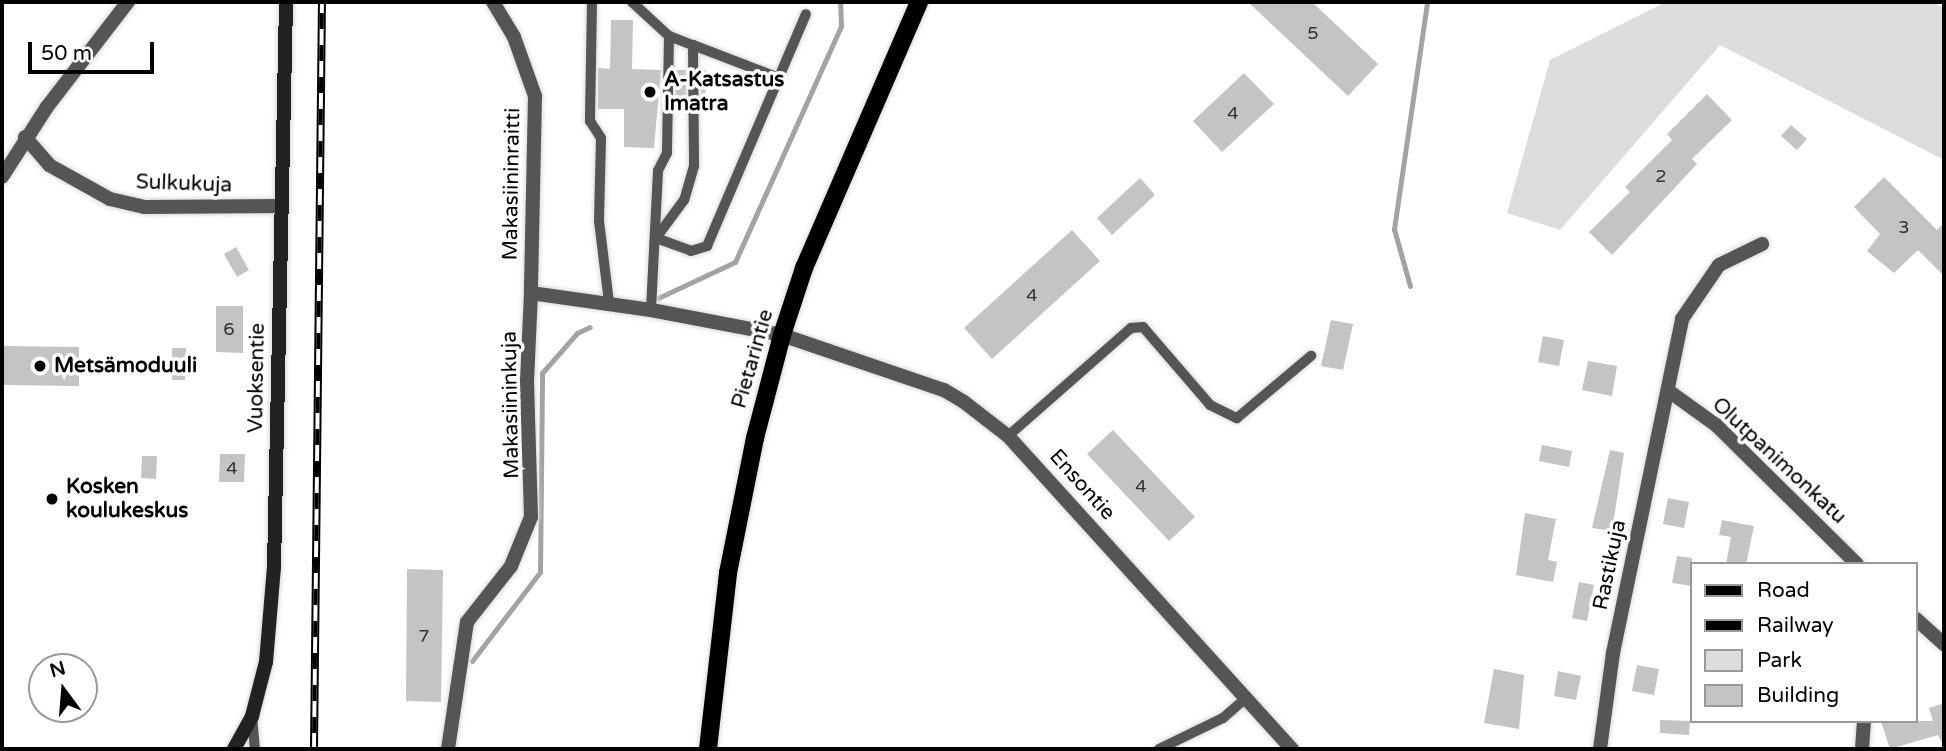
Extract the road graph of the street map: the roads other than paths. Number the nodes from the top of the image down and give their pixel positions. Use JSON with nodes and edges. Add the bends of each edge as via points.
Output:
{"nodes":[{"id":1,"x":128,"y":2,"type":"edge"},
{"id":2,"x":286,"y":2,"type":"edge"},
{"id":3,"x":493,"y":2,"type":"edge"},
{"id":4,"x":592,"y":2,"type":"edge"},
{"id":5,"x":632,"y":2,"type":"edge"},
{"id":6,"x":919,"y":2,"type":"edge"},
{"id":7,"x":806,"y":14,"type":"dead end"},
{"id":8,"x":669,"y":36,"type":"junction"},
{"id":9,"x":693,"y":46,"type":"junction"},
{"id":10,"x":779,"y":78,"type":"junction"},
{"id":11,"x":25,"y":137,"type":"junction"},
{"id":12,"x":2,"y":177,"type":"edge"},
{"id":13,"x":282,"y":206,"type":"junction"},
{"id":14,"x":656,"y":238,"type":"junction"},
{"id":15,"x":1762,"y":244,"type":"dead end"},
{"id":16,"x":531,"y":293,"type":"junction"},
{"id":17,"x":609,"y":303,"type":"junction"},
{"id":18,"x":651,"y":310,"type":"junction"},
{"id":19,"x":782,"y":335,"type":"junction"},
{"id":20,"x":1311,"y":356,"type":"dead end"},
{"id":21,"x":1670,"y":391,"type":"junction"},
{"id":22,"x":1008,"y":436,"type":"junction"},
{"id":23,"x":1855,"y":562,"type":"edge"},
{"id":24,"x":1918,"y":621,"type":"edge"},
{"id":25,"x":1944,"y":644,"type":"edge"},
{"id":26,"x":1247,"y":697,"type":"junction"},
{"id":27,"x":252,"y":716,"type":"junction"},
{"id":28,"x":1864,"y":723,"type":"edge"},
{"id":29,"x":234,"y":749,"type":"edge"},
{"id":30,"x":255,"y":749,"type":"edge"},
{"id":31,"x":448,"y":749,"type":"edge"},
{"id":32,"x":708,"y":749,"type":"edge"},
{"id":33,"x":1159,"y":749,"type":"edge"},
{"id":34,"x":1292,"y":749,"type":"edge"},
{"id":35,"x":1600,"y":749,"type":"edge"},
{"id":36,"x":1862,"y":749,"type":"edge"}],
"edges":[{"from":1,"to":11,"type":"street"},
{"from":2,"to":13,"type":"street","name":"Vuoksentie"},
{"from":3,"to":16,"type":"street","name":"Makasiininraitti","via":[[514,37],[535,96]]},
{"from":4,"to":17,"type":"lane","via":[[590,121],[601,138],[599,221]]},
{"from":5,"to":8,"type":"lane"},
{"from":6,"to":19,"type":"main road","name":"Pietarintie","via":[[804,268]]},
{"from":7,"to":10,"type":"lane"},
{"from":8,"to":9,"type":"lane"},
{"from":8,"to":14,"type":"lane","via":[[667,153],[658,172]]},
{"from":9,"to":10,"type":"lane"},
{"from":9,"to":14,"type":"lane","via":[[694,166],[684,200]]},
{"from":10,"to":14,"type":"lane","via":[[708,246],[691,251]]},
{"from":11,"to":12,"type":"street"},
{"from":11,"to":13,"type":"street","name":"Sulkukuja","via":[[49,165],[110,199],[145,207]]},
{"from":13,"to":27,"type":"street","name":"Vuoksentie","via":[[274,567],[266,662]]},
{"from":14,"to":18,"type":"lane"},
{"from":15,"to":21,"type":"street","name":"Rastikuja","via":[[1719,265],[1697,293],[1682,319],[1671,359]]},
{"from":16,"to":17,"type":"street"},
{"from":16,"to":31,"type":"street","name":"Makasiininkuja","via":[[527,382],[531,517],[522,547],[467,622]]},
{"from":17,"to":18,"type":"street"},
{"from":18,"to":19,"type":"street"},
{"from":19,"to":22,"type":"street","name":"Ensontie","via":[[944,390]]},
{"from":19,"to":32,"type":"main road","name":"Pietarintie","via":[[755,438],[728,573]]},
{"from":20,"to":22,"type":"lane","via":[[1237,418],[1210,405],[1143,327],[1131,328]]},
{"from":21,"to":23,"type":"street","name":"Olutpanimonkatu","via":[[1717,425]]},
{"from":21,"to":35,"type":"street","name":"Rastikuja","via":[[1613,653]]},
{"from":22,"to":26,"type":"street","name":"Ensontie"},
{"from":24,"to":25,"type":"street"},
{"from":26,"to":33,"type":"lane","via":[[1223,718]]},
{"from":26,"to":34,"type":"street","name":"Ensontie"},
{"from":27,"to":29,"type":"street","name":"Vuoksentie"},
{"from":27,"to":30,"type":"lane"},
{"from":28,"to":36,"type":"street"}]}
